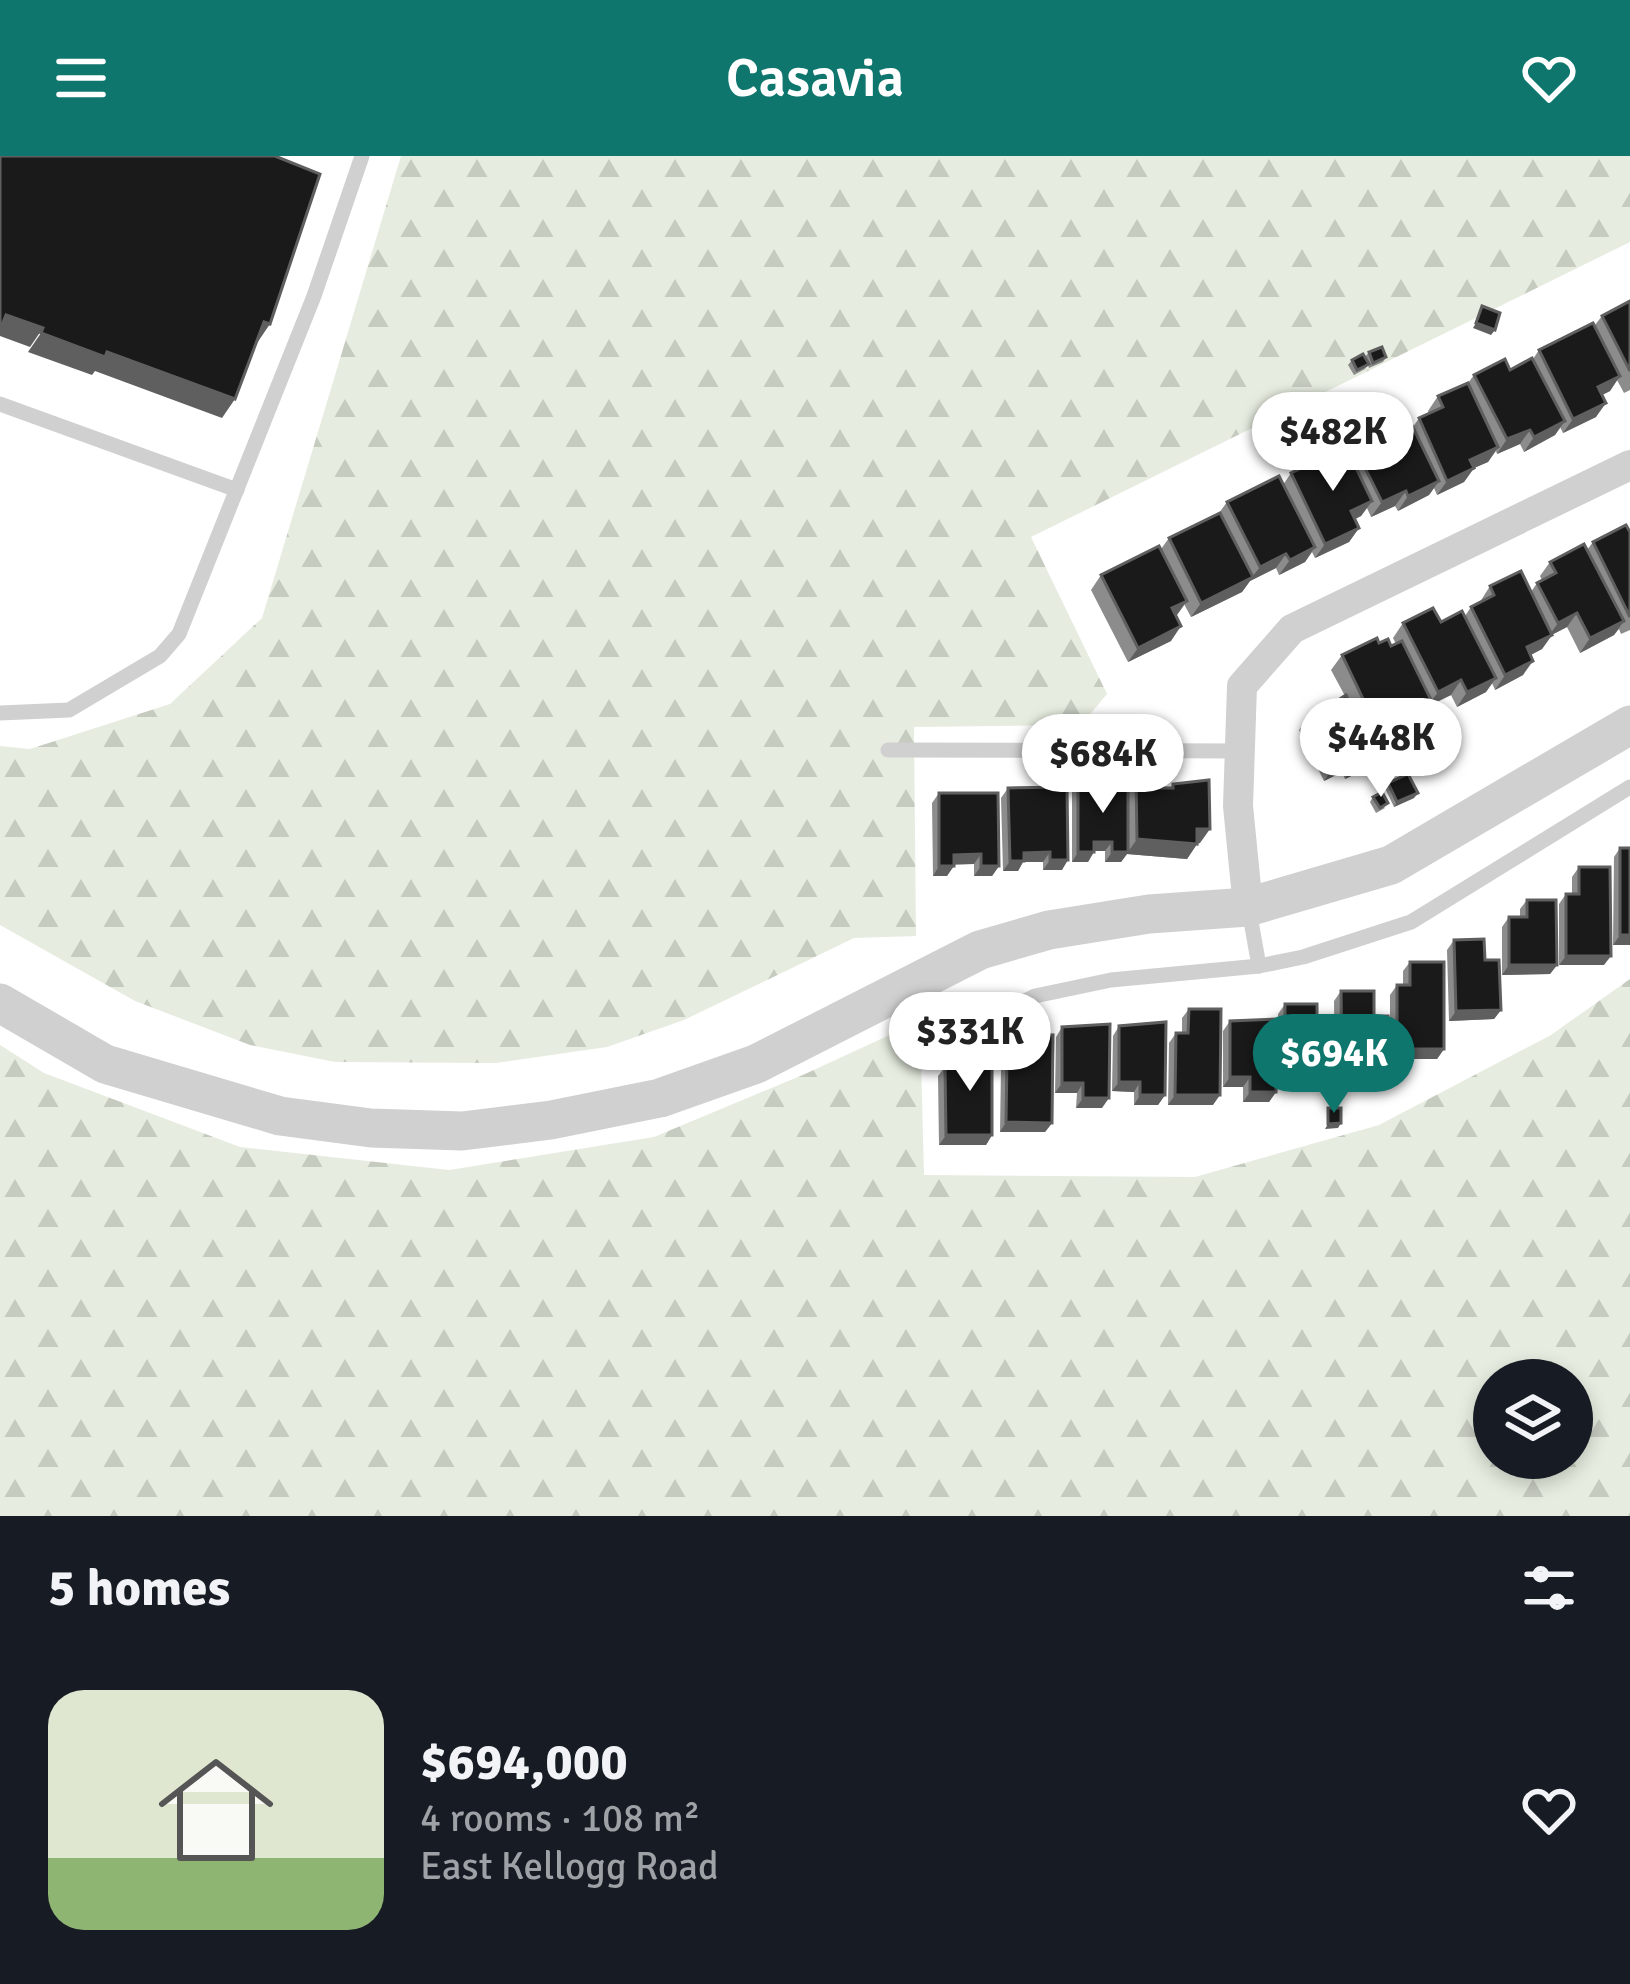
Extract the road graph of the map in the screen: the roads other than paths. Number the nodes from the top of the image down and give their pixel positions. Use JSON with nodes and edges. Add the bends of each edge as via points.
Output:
{"nodes":[{"id":1,"x":362,"y":156,"type":"edge"},
{"id":2,"x":0,"y":404,"type":"edge"},
{"id":3,"x":1630,"y":465,"type":"edge"},
{"id":4,"x":237,"y":490,"type":"junction"},
{"id":5,"x":0,"y":713,"type":"edge"},
{"id":6,"x":1630,"y":725,"type":"edge"},
{"id":7,"x":888,"y":750,"type":"dead end"},
{"id":8,"x":1240,"y":751,"type":"junction"},
{"id":9,"x":1630,"y":787,"type":"edge"},
{"id":10,"x":1248,"y":908,"type":"junction"},
{"id":11,"x":1259,"y":966,"type":"junction"},
{"id":12,"x":0,"y":1003,"type":"edge"},
{"id":13,"x":975,"y":1026,"type":"dead end"}],
"edges":[{"from":1,"to":4,"type":"lane"},
{"from":2,"to":4,"type":"lane"},
{"from":3,"to":8,"type":"street","via":[[1292,628],[1242,686]]},
{"from":4,"to":5,"type":"lane","via":[[179,634],[160,656],[69,710]]},
{"from":6,"to":10,"type":"street","via":[[1391,865]]},
{"from":7,"to":8,"type":"lane"},
{"from":8,"to":10,"type":"street"},
{"from":9,"to":11,"type":"lane","via":[[1412,922]]},
{"from":10,"to":11,"type":"lane"},
{"from":10,"to":12,"type":"street","via":[[1049,930],[980,950],[756,1064],[660,1098],[462,1131],[280,1116],[105,1064]]},
{"from":11,"to":13,"type":"lane","via":[[1035,996]]}]}
